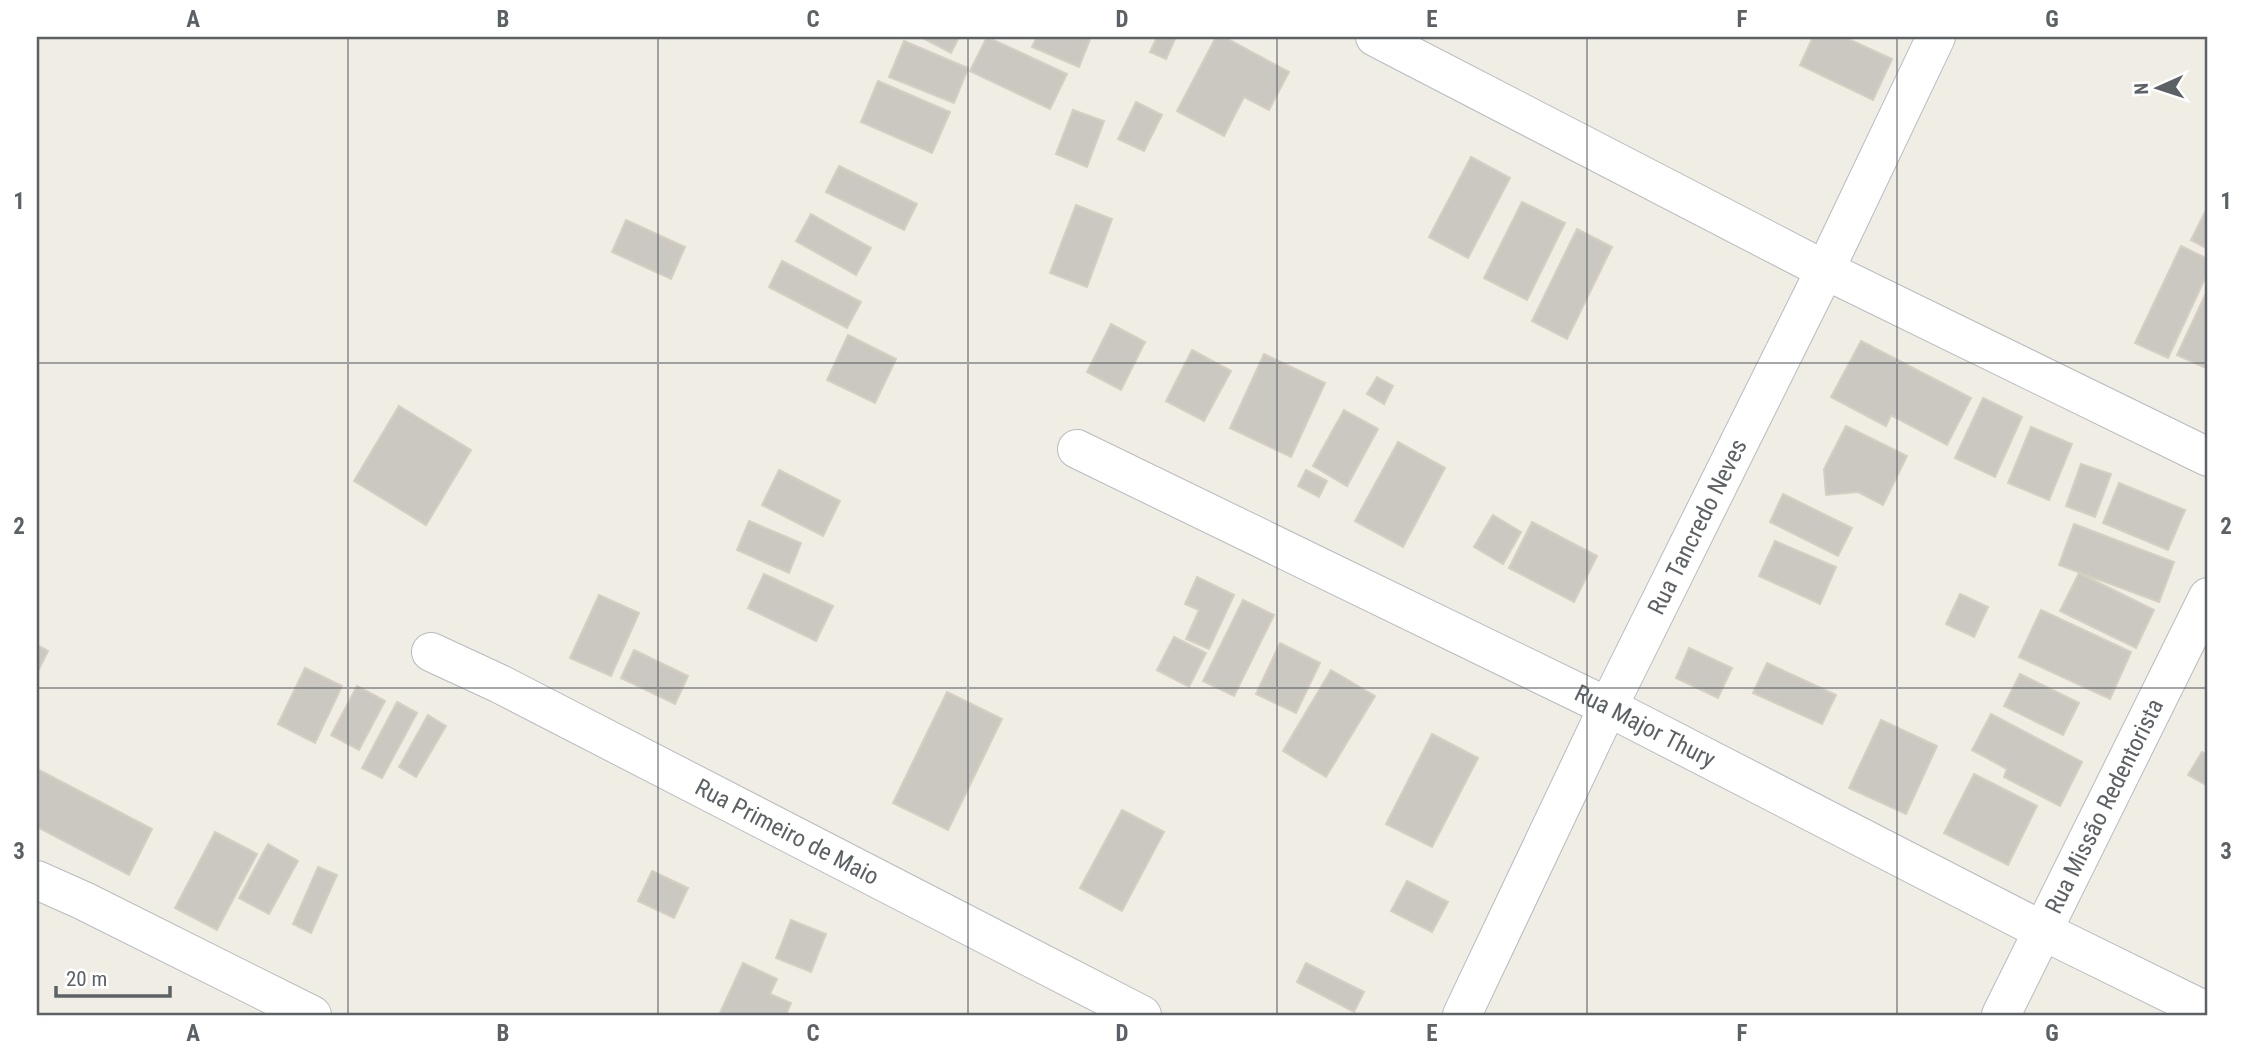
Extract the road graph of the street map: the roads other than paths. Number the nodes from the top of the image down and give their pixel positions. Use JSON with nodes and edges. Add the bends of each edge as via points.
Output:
{"nodes":[{"id":1,"x":1375,"y":37,"type":"edge"},
{"id":2,"x":1936,"y":37,"type":"edge"},
{"id":3,"x":1825,"y":270,"type":"junction"},
{"id":4,"x":1077,"y":449,"type":"dead end"},
{"id":5,"x":2208,"y":457,"type":"edge"},
{"id":6,"x":2208,"y":597,"type":"edge"},
{"id":7,"x":431,"y":652,"type":"dead end"},
{"id":8,"x":1608,"y":707,"type":"junction"},
{"id":9,"x":37,"y":880,"type":"edge"},
{"id":10,"x":2043,"y":931,"type":"junction"},
{"id":11,"x":2208,"y":1012,"type":"edge"},
{"id":12,"x":312,"y":1015,"type":"edge"},
{"id":13,"x":1142,"y":1015,"type":"edge"},
{"id":14,"x":1462,"y":1015,"type":"edge"},
{"id":15,"x":2001,"y":1015,"type":"edge"}],
"edges":[{"from":1,"to":3,"type":"street"},
{"from":2,"to":3,"type":"street","name":"Rua Tancredo Neves"},
{"from":3,"to":5,"type":"street"},
{"from":3,"to":8,"type":"street","name":"Rua Tancredo Neves"},
{"from":4,"to":8,"type":"street","name":"Rua Major Thury"},
{"from":6,"to":10,"type":"street","name":"Rua Missão Redentorista"},
{"from":7,"to":13,"type":"street","name":"Rua Primeiro de Maio"},
{"from":8,"to":10,"type":"street","name":"Rua Major Thury"},
{"from":8,"to":14,"type":"street","name":"Rua Tancredo Neves"},
{"from":9,"to":12,"type":"street"},
{"from":10,"to":11,"type":"street","name":"Rua Major Thury"},
{"from":10,"to":15,"type":"street","name":"Rua Missão Redentorista"}]}
